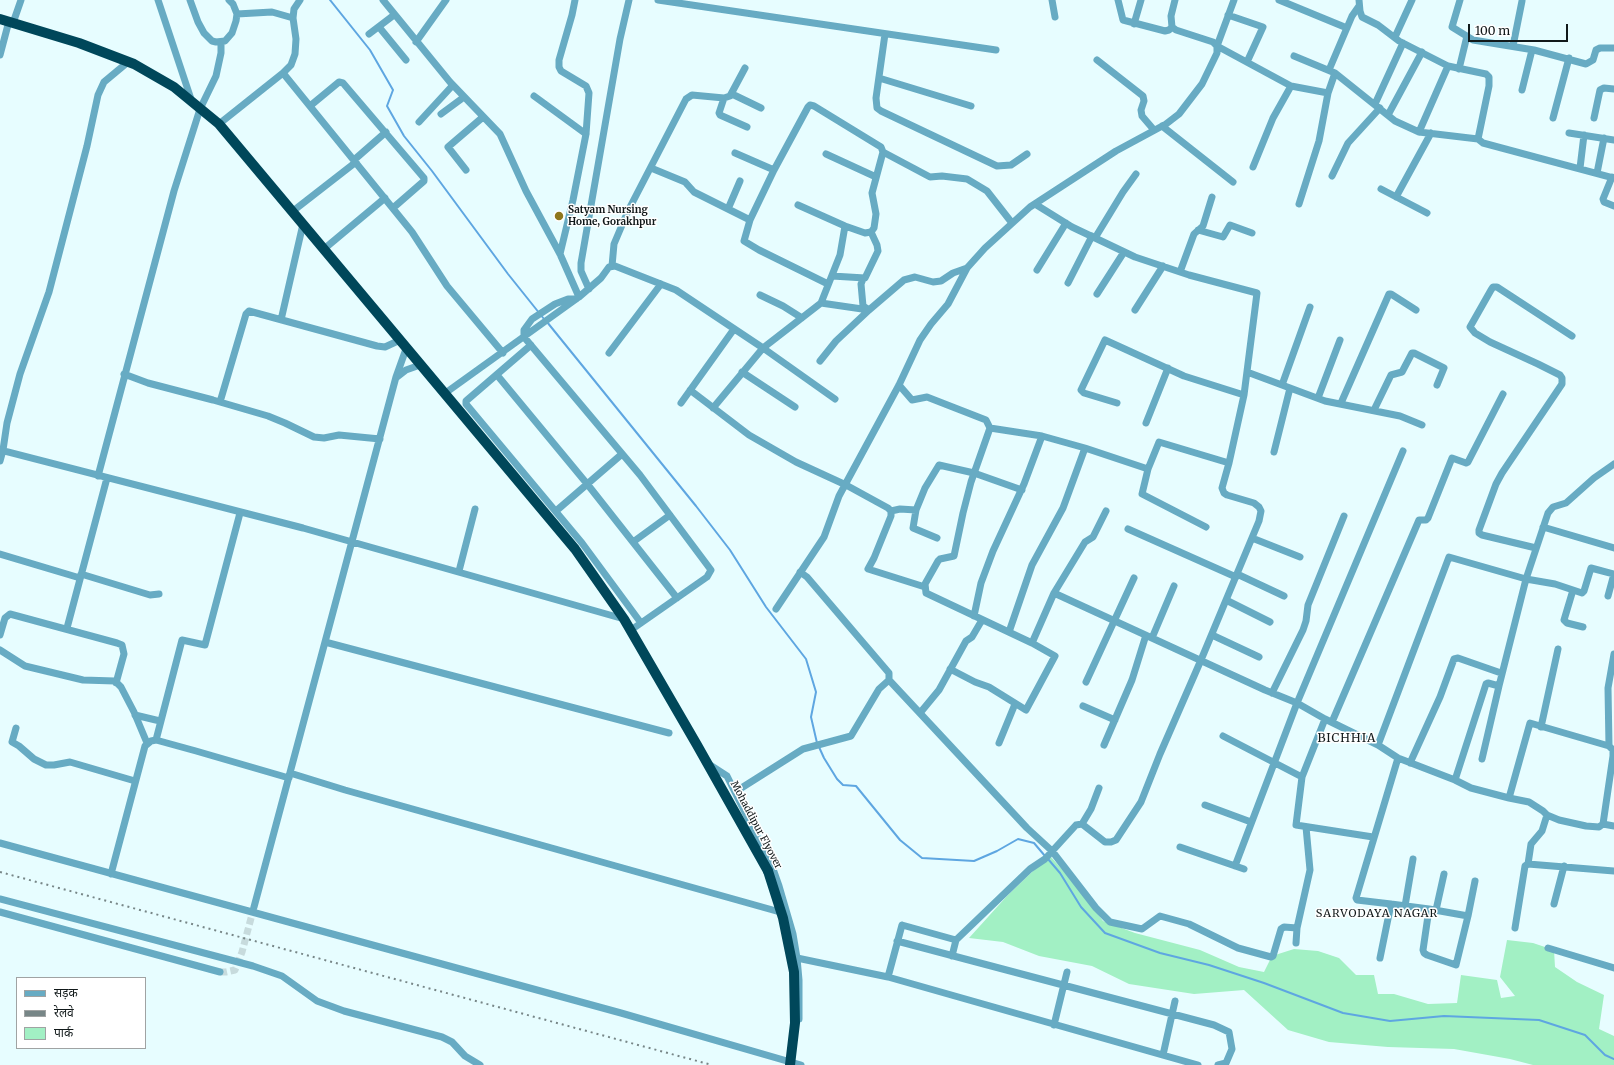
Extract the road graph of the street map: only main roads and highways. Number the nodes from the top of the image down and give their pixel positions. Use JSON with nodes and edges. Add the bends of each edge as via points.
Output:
{"nodes":[{"id":1,"x":8,"y":21,"type":"edge"},
{"id":2,"x":795,"y":1064,"type":"edge"}],
"edges":[{"from":1,"to":2,"type":"highway","name":"Mohaddipur Flyover","bridge":true,"via":[[79,43],[128,62],[174,87],[218,124],[444,394],[505,459],[575,549],[631,630],[768,871],[783,918],[794,972]]}]}
